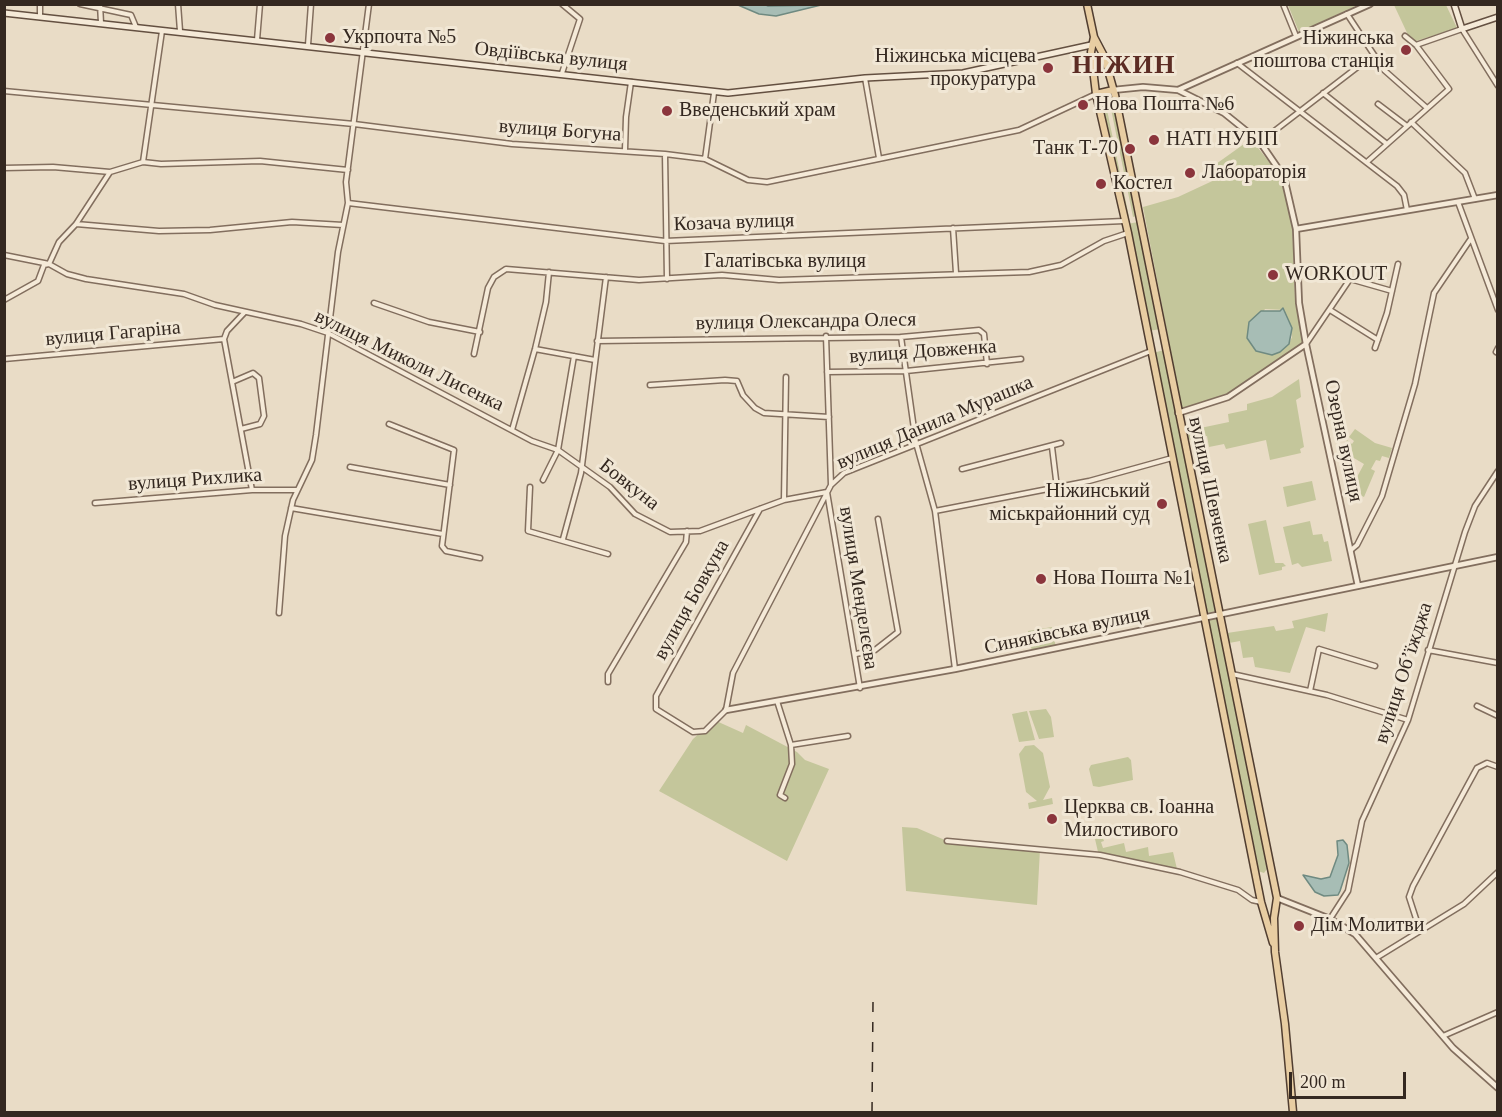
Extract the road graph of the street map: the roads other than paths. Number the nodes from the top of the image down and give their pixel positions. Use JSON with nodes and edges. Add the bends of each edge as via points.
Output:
{"nodes":[{"id":1,"x":40,"y":4,"type":"edge"},
{"id":2,"x":80,"y":4,"type":"edge"},
{"id":3,"x":178,"y":4,"type":"edge"},
{"id":4,"x":260,"y":4,"type":"edge"},
{"id":5,"x":311,"y":4,"type":"edge"},
{"id":6,"x":369,"y":4,"type":"edge"},
{"id":7,"x":1087,"y":4,"type":"edge"},
{"id":8,"x":1283,"y":4,"type":"edge"},
{"id":9,"x":1370,"y":4,"type":"edge"},
{"id":10,"x":1454,"y":4,"type":"edge"},
{"id":11,"x":565,"y":5,"type":"edge"},
{"id":12,"x":100,"y":7,"type":"edge"},
{"id":13,"x":4,"y":13,"type":"edge"},
{"id":14,"x":1347,"y":14,"type":"junction"},
{"id":15,"x":40,"y":16,"type":"junction"},
{"id":16,"x":1497,"y":17,"type":"edge"},
{"id":17,"x":101,"y":23,"type":"junction"},
{"id":18,"x":136,"y":27,"type":"junction"},
{"id":19,"x":1462,"y":28,"type":"junction"},
{"id":20,"x":162,"y":30,"type":"junction"},
{"id":21,"x":180,"y":31,"type":"junction"},
{"id":22,"x":1296,"y":36,"type":"junction"},
{"id":23,"x":1405,"y":36,"type":"dead end"},
{"id":24,"x":257,"y":40,"type":"junction"},
{"id":25,"x":308,"y":45,"type":"junction"},
{"id":26,"x":1095,"y":45,"type":"junction"},
{"id":27,"x":1416,"y":45,"type":"junction"},
{"id":28,"x":362,"y":51,"type":"junction"},
{"id":29,"x":1372,"y":56,"type":"junction"},
{"id":30,"x":1236,"y":63,"type":"junction"},
{"id":31,"x":562,"y":73,"type":"junction"},
{"id":32,"x":865,"y":78,"type":"junction"},
{"id":33,"x":632,"y":81,"type":"junction"},
{"id":34,"x":1497,"y":86,"type":"edge"},
{"id":35,"x":1113,"y":90,"type":"junction"},
{"id":36,"x":1178,"y":90,"type":"junction"},
{"id":37,"x":4,"y":91,"type":"edge"},
{"id":38,"x":714,"y":93,"type":"junction"},
{"id":39,"x":1323,"y":93,"type":"junction"},
{"id":40,"x":1096,"y":94,"type":"junction"},
{"id":41,"x":1378,"y":104,"type":"dead end"},
{"id":42,"x":152,"y":105,"type":"junction"},
{"id":43,"x":1427,"y":108,"type":"junction"},
{"id":44,"x":1300,"y":111,"type":"junction"},
{"id":45,"x":1411,"y":122,"type":"junction"},
{"id":46,"x":354,"y":124,"type":"junction"},
{"id":47,"x":1407,"y":126,"type":"junction"},
{"id":48,"x":1260,"y":142,"type":"junction"},
{"id":49,"x":1387,"y":144,"type":"junction"},
{"id":50,"x":625,"y":150,"type":"junction"},
{"id":51,"x":665,"y":154,"type":"junction"},
{"id":52,"x":879,"y":158,"type":"junction"},
{"id":53,"x":705,"y":159,"type":"junction"},
{"id":54,"x":1368,"y":161,"type":"junction"},
{"id":55,"x":143,"y":162,"type":"junction"},
{"id":56,"x":4,"y":168,"type":"edge"},
{"id":57,"x":348,"y":170,"type":"junction"},
{"id":58,"x":110,"y":172,"type":"junction"},
{"id":59,"x":1497,"y":195,"type":"edge"},
{"id":60,"x":1474,"y":199,"type":"junction"},
{"id":61,"x":1458,"y":202,"type":"junction"},
{"id":62,"x":348,"y":203,"type":"junction"},
{"id":63,"x":1407,"y":211,"type":"junction"},
{"id":64,"x":1140,"y":218,"type":"junction"},
{"id":65,"x":1124,"y":221,"type":"junction"},
{"id":66,"x":76,"y":224,"type":"junction"},
{"id":67,"x":343,"y":225,"type":"junction"},
{"id":68,"x":953,"y":228,"type":"junction"},
{"id":69,"x":1296,"y":230,"type":"junction"},
{"id":70,"x":1128,"y":233,"type":"junction"},
{"id":71,"x":1470,"y":240,"type":"junction"},
{"id":72,"x":665,"y":241,"type":"junction"},
{"id":73,"x":4,"y":255,"type":"edge"},
{"id":74,"x":48,"y":264,"type":"junction"},
{"id":75,"x":1398,"y":264,"type":"dead end"},
{"id":76,"x":549,"y":272,"type":"junction"},
{"id":77,"x":956,"y":273,"type":"junction"},
{"id":78,"x":606,"y":277,"type":"junction"},
{"id":79,"x":667,"y":279,"type":"junction"},
{"id":80,"x":1392,"y":291,"type":"junction"},
{"id":81,"x":4,"y":300,"type":"edge"},
{"id":82,"x":374,"y":303,"type":"dead end"},
{"id":83,"x":1330,"y":310,"type":"junction"},
{"id":84,"x":1497,"y":310,"type":"edge"},
{"id":85,"x":245,"y":312,"type":"junction"},
{"id":86,"x":480,"y":332,"type":"junction"},
{"id":87,"x":328,"y":333,"type":"junction"},
{"id":88,"x":826,"y":336,"type":"junction"},
{"id":89,"x":901,"y":338,"type":"junction"},
{"id":90,"x":224,"y":339,"type":"junction"},
{"id":91,"x":1378,"y":340,"type":"junction"},
{"id":92,"x":597,"y":341,"type":"junction"},
{"id":93,"x":1306,"y":344,"type":"junction"},
{"id":94,"x":1165,"y":348,"type":"junction"},
{"id":95,"x":1375,"y":348,"type":"dead end"},
{"id":96,"x":536,"y":349,"type":"junction"},
{"id":97,"x":1151,"y":351,"type":"junction"},
{"id":98,"x":474,"y":354,"type":"dead end"},
{"id":99,"x":574,"y":356,"type":"junction"},
{"id":100,"x":4,"y":359,"type":"edge"},
{"id":101,"x":1021,"y":359,"type":"dead end"},
{"id":102,"x":595,"y":360,"type":"junction"},
{"id":103,"x":987,"y":364,"type":"junction"},
{"id":104,"x":906,"y":371,"type":"junction"},
{"id":105,"x":827,"y":372,"type":"junction"},
{"id":106,"x":786,"y":377,"type":"dead end"},
{"id":107,"x":232,"y":382,"type":"junction"},
{"id":108,"x":650,"y":385,"type":"dead end"},
{"id":109,"x":1178,"y":413,"type":"junction"},
{"id":110,"x":786,"y":416,"type":"junction"},
{"id":111,"x":829,"y":417,"type":"junction"},
{"id":112,"x":389,"y":424,"type":"dead end"},
{"id":113,"x":241,"y":429,"type":"junction"},
{"id":114,"x":512,"y":430,"type":"junction"},
{"id":115,"x":916,"y":443,"type":"junction"},
{"id":116,"x":1061,"y":443,"type":"dead end"},
{"id":117,"x":1052,"y":446,"type":"junction"},
{"id":118,"x":558,"y":450,"type":"junction"},
{"id":119,"x":1173,"y":458,"type":"junction"},
{"id":120,"x":350,"y":467,"type":"dead end"},
{"id":121,"x":582,"y":467,"type":"junction"},
{"id":122,"x":962,"y":469,"type":"dead end"},
{"id":123,"x":1497,"y":471,"type":"edge"},
{"id":124,"x":543,"y":480,"type":"dead end"},
{"id":125,"x":450,"y":485,"type":"junction"},
{"id":126,"x":831,"y":485,"type":"junction"},
{"id":127,"x":530,"y":487,"type":"dead end"},
{"id":128,"x":1057,"y":488,"type":"junction"},
{"id":129,"x":252,"y":490,"type":"junction"},
{"id":130,"x":297,"y":490,"type":"junction"},
{"id":131,"x":827,"y":492,"type":"junction"},
{"id":132,"x":784,"y":500,"type":"junction"},
{"id":133,"x":95,"y":502,"type":"dead end"},
{"id":134,"x":291,"y":508,"type":"junction"},
{"id":135,"x":761,"y":509,"type":"junction"},
{"id":136,"x":935,"y":511,"type":"junction"},
{"id":137,"x":878,"y":519,"type":"dead end"},
{"id":138,"x":687,"y":531,"type":"junction"},
{"id":139,"x":443,"y":534,"type":"junction"},
{"id":140,"x":563,"y":539,"type":"junction"},
{"id":141,"x":1351,"y":550,"type":"junction"},
{"id":142,"x":608,"y":554,"type":"dead end"},
{"id":143,"x":1497,"y":557,"type":"edge"},
{"id":144,"x":480,"y":558,"type":"dead end"},
{"id":145,"x":1454,"y":566,"type":"junction"},
{"id":146,"x":1359,"y":586,"type":"junction"},
{"id":147,"x":279,"y":613,"type":"dead end"},
{"id":148,"x":1219,"y":615,"type":"junction"},
{"id":149,"x":1204,"y":618,"type":"junction"},
{"id":150,"x":1428,"y":650,"type":"junction"},
{"id":151,"x":856,"y":654,"type":"junction"},
{"id":152,"x":1497,"y":663,"type":"edge"},
{"id":153,"x":1376,"y":666,"type":"dead end"},
{"id":154,"x":955,"y":669,"type":"junction"},
{"id":155,"x":1230,"y":673,"type":"junction"},
{"id":156,"x":608,"y":682,"type":"dead end"},
{"id":157,"x":860,"y":688,"type":"junction"},
{"id":158,"x":1310,"y":691,"type":"junction"},
{"id":159,"x":777,"y":701,"type":"junction"},
{"id":160,"x":1477,"y":706,"type":"dead end"},
{"id":161,"x":726,"y":710,"type":"junction"},
{"id":162,"x":1497,"y":716,"type":"edge"},
{"id":163,"x":1408,"y":720,"type":"junction"},
{"id":164,"x":848,"y":736,"type":"dead end"},
{"id":165,"x":790,"y":745,"type":"junction"},
{"id":166,"x":1497,"y":767,"type":"edge"},
{"id":167,"x":784,"y":798,"type":"dead end"},
{"id":168,"x":947,"y":841,"type":"dead end"},
{"id":169,"x":1497,"y":872,"type":"edge"},
{"id":170,"x":1262,"y":901,"type":"junction"},
{"id":171,"x":1277,"y":901,"type":"junction"},
{"id":172,"x":1330,"y":918,"type":"junction"},
{"id":173,"x":1420,"y":931,"type":"junction"},
{"id":174,"x":1275,"y":952,"type":"junction"},
{"id":175,"x":1376,"y":958,"type":"junction"},
{"id":176,"x":1497,"y":1012,"type":"edge"},
{"id":177,"x":1443,"y":1036,"type":"junction"},
{"id":178,"x":1497,"y":1088,"type":"edge"},
{"id":179,"x":1293,"y":1113,"type":"edge"}],
"edges":[{"from":1,"to":15,"type":"street"},
{"from":2,"to":12,"type":"street"},
{"from":3,"to":21,"type":"street"},
{"from":4,"to":24,"type":"street"},
{"from":5,"to":25,"type":"street"},
{"from":6,"to":28,"type":"street"},
{"from":7,"to":26,"type":"main road"},
{"from":8,"to":22,"type":"street"},
{"from":9,"to":14,"type":"street"},
{"from":10,"to":19,"type":"main road"},
{"from":11,"to":31,"type":"street","via":[[580,19]]},
{"from":12,"to":17,"type":"street"},
{"from":12,"to":18,"type":"street","via":[[131,15]]},
{"from":13,"to":15,"type":"main road","name":"Овдіївська вулиця"},
{"from":14,"to":22,"type":"street"},
{"from":14,"to":29,"type":"street"},
{"from":15,"to":17,"type":"main road","name":"Овдіївська вулиця"},
{"from":16,"to":19,"type":"main road"},
{"from":17,"to":18,"type":"main road","name":"Овдіївська вулиця"},
{"from":18,"to":20,"type":"main road","name":"Овдіївська вулиця"},
{"from":19,"to":27,"type":"street"},
{"from":19,"to":34,"type":"street"},
{"from":20,"to":21,"type":"main road","name":"Овдіївська вулиця"},
{"from":20,"to":42,"type":"street"},
{"from":21,"to":24,"type":"main road","name":"Овдіївська вулиця"},
{"from":22,"to":30,"type":"street"},
{"from":23,"to":27,"type":"street"},
{"from":24,"to":25,"type":"main road","name":"Овдіївська вулиця"},
{"from":25,"to":28,"type":"main road","name":"Овдіївська вулиця"},
{"from":26,"to":32,"type":"main road","name":"Овдіївська вулиця","via":[[963,73]]},
{"from":26,"to":35,"type":"main road","name":"вулиця Шевченка"},
{"from":26,"to":40,"type":"main road","name":"вулиця Шевченка"},
{"from":27,"to":43,"type":"street","via":[[1449,89]]},
{"from":28,"to":31,"type":"main road","name":"Овдіївська вулиця"},
{"from":28,"to":46,"type":"street"},
{"from":29,"to":39,"type":"street"},
{"from":29,"to":43,"type":"street"},
{"from":30,"to":36,"type":"street"},
{"from":30,"to":44,"type":"street"},
{"from":31,"to":33,"type":"main road","name":"Овдіївська вулиця"},
{"from":32,"to":38,"type":"main road","name":"Овдіївська вулиця","via":[[746,93]]},
{"from":32,"to":52,"type":"street"},
{"from":33,"to":38,"type":"main road","name":"Овдіївська вулиця"},
{"from":33,"to":50,"type":"street"},
{"from":35,"to":36,"type":"street"},
{"from":35,"to":40,"type":"main road"},
{"from":35,"to":64,"type":"main road","name":"вулиця Шевченка"},
{"from":36,"to":48,"type":"street","name":"Озерна вулиця","via":[[1224,113]]},
{"from":37,"to":42,"type":"street","name":"вулиця Богуна"},
{"from":38,"to":53,"type":"street"},
{"from":39,"to":44,"type":"street"},
{"from":39,"to":49,"type":"street"},
{"from":40,"to":52,"type":"street","name":"вулиця Богуна","via":[[1019,130]]},
{"from":40,"to":65,"type":"main road","name":"вулиця Шевченка"},
{"from":41,"to":47,"type":"street"},
{"from":42,"to":46,"type":"street","name":"вулиця Богуна"},
{"from":42,"to":55,"type":"street"},
{"from":43,"to":45,"type":"street"},
{"from":44,"to":48,"type":"street"},
{"from":44,"to":54,"type":"street"},
{"from":45,"to":47,"type":"street"},
{"from":45,"to":60,"type":"street","via":[[1465,173]]},
{"from":46,"to":50,"type":"street","name":"вулиця Богуна","via":[[512,144]]},
{"from":46,"to":57,"type":"street"},
{"from":47,"to":49,"type":"street"},
{"from":48,"to":69,"type":"street","name":"Озерна вулиця","via":[[1284,177]]},
{"from":49,"to":54,"type":"street"},
{"from":50,"to":51,"type":"street","name":"вулиця Богуна"},
{"from":51,"to":53,"type":"street","name":"вулиця Богуна"},
{"from":51,"to":72,"type":"street"},
{"from":52,"to":53,"type":"street","name":"вулиця Богуна","via":[[767,182],[737,176]]},
{"from":54,"to":63,"type":"street","via":[[1401,189]]},
{"from":55,"to":57,"type":"street","via":[[260,161]]},
{"from":55,"to":58,"type":"street"},
{"from":56,"to":58,"type":"street"},
{"from":57,"to":62,"type":"street"},
{"from":58,"to":66,"type":"street"},
{"from":59,"to":60,"type":"street"},
{"from":60,"to":61,"type":"street"},
{"from":61,"to":63,"type":"street"},
{"from":61,"to":71,"type":"street"},
{"from":62,"to":67,"type":"street"},
{"from":62,"to":72,"type":"street","name":"Козача вулиця"},
{"from":63,"to":69,"type":"street"},
{"from":64,"to":65,"type":"main road"},
{"from":64,"to":94,"type":"main road","name":"вулиця Шевченка"},
{"from":65,"to":68,"type":"street","name":"Козача вулиця"},
{"from":65,"to":70,"type":"main road","name":"вулиця Шевченка"},
{"from":66,"to":67,"type":"street","via":[[159,231],[292,222]]},
{"from":66,"to":74,"type":"street","via":[[59,242]]},
{"from":67,"to":87,"type":"street"},
{"from":68,"to":72,"type":"street","name":"Козача вулиця"},
{"from":68,"to":77,"type":"street"},
{"from":69,"to":93,"type":"street","name":"Озерна вулиця","via":[[1299,303]]},
{"from":70,"to":77,"type":"street","name":"Галатівська вулиця","via":[[1048,269]]},
{"from":70,"to":97,"type":"main road","name":"вулиця Шевченка"},
{"from":71,"to":84,"type":"street"},
{"from":71,"to":141,"type":"street","via":[[1434,293],[1415,384],[1382,496],[1358,545]]},
{"from":72,"to":79,"type":"street"},
{"from":73,"to":74,"type":"street","name":"вулиця Миколи Лисенка"},
{"from":74,"to":81,"type":"street","via":[[38,281]]},
{"from":74,"to":85,"type":"street","name":"вулиця Миколи Лисенка","via":[[76,277],[184,294]]},
{"from":75,"to":80,"type":"street"},
{"from":76,"to":78,"type":"street","name":"Галатівська вулиця"},
{"from":76,"to":86,"type":"street","name":"Галатівська вулиця","via":[[499,272],[488,288]]},
{"from":76,"to":96,"type":"street"},
{"from":77,"to":79,"type":"street","name":"Галатівська вулиця","via":[[779,280],[722,275]]},
{"from":78,"to":79,"type":"street","name":"Галатівська вулиця"},
{"from":78,"to":92,"type":"street"},
{"from":80,"to":83,"type":"street","via":[[1350,279]]},
{"from":80,"to":91,"type":"street"},
{"from":82,"to":86,"type":"street","via":[[429,322]]},
{"from":83,"to":91,"type":"street"},
{"from":83,"to":93,"type":"street"},
{"from":85,"to":87,"type":"street","name":"вулиця Миколи Лисенка"},
{"from":85,"to":90,"type":"street"},
{"from":86,"to":98,"type":"street","name":"Галатівська вулиця"},
{"from":87,"to":114,"type":"street","name":"вулиця Миколи Лисенка"},
{"from":87,"to":130,"type":"street","via":[[312,460]]},
{"from":88,"to":89,"type":"street","name":"вулиця Олександра Олеся"},
{"from":88,"to":92,"type":"street","name":"вулиця Олександра Олеся"},
{"from":88,"to":105,"type":"street"},
{"from":89,"to":103,"type":"street","name":"вулиця Олександра Олеся","via":[[979,330],[984,334]]},
{"from":89,"to":104,"type":"street"},
{"from":90,"to":100,"type":"street","name":"вулиця Гагаріна"},
{"from":90,"to":107,"type":"street"},
{"from":91,"to":95,"type":"street"},
{"from":92,"to":102,"type":"street"},
{"from":93,"to":109,"type":"street","via":[[1228,397]]},
{"from":93,"to":141,"type":"street","name":"Озерна вулиця"},
{"from":94,"to":97,"type":"main road"},
{"from":94,"to":109,"type":"main road","name":"вулиця Шевченка"},
{"from":96,"to":99,"type":"street"},
{"from":96,"to":114,"type":"street"},
{"from":97,"to":115,"type":"street","name":"вулиця Данила Мурашка"},
{"from":97,"to":119,"type":"main road","name":"вулиця Шевченка"},
{"from":99,"to":102,"type":"street"},
{"from":99,"to":118,"type":"street"},
{"from":101,"to":103,"type":"street","name":"вулиця Довженка"},
{"from":102,"to":121,"type":"street"},
{"from":103,"to":104,"type":"street","name":"вулиця Довженка"},
{"from":104,"to":105,"type":"street","name":"вулиця Довженка"},
{"from":104,"to":115,"type":"street"},
{"from":105,"to":111,"type":"street"},
{"from":106,"to":110,"type":"street"},
{"from":107,"to":113,"type":"street"},
{"from":107,"to":113,"type":"street","via":[[253,373],[258,378],[264,416],[260,424]]},
{"from":108,"to":110,"type":"street","via":[[737,381],[755,408]]},
{"from":109,"to":148,"type":"main road","name":"вулиця Шевченка"},
{"from":110,"to":111,"type":"street"},
{"from":110,"to":132,"type":"street"},
{"from":111,"to":126,"type":"street"},
{"from":112,"to":125,"type":"street","via":[[453,450]]},
{"from":113,"to":129,"type":"street"},
{"from":114,"to":118,"type":"street","name":"вулиця Миколи Лисенка"},
{"from":115,"to":126,"type":"street","name":"вулиця Данила Мурашка","via":[[844,473]]},
{"from":115,"to":136,"type":"street"},
{"from":116,"to":117,"type":"street"},
{"from":117,"to":122,"type":"street"},
{"from":117,"to":128,"type":"street"},
{"from":118,"to":121,"type":"street","name":"вулиця Миколи Лисенка"},
{"from":118,"to":124,"type":"street"},
{"from":119,"to":128,"type":"street"},
{"from":119,"to":149,"type":"main road","name":"вулиця Шевченка"},
{"from":120,"to":125,"type":"street"},
{"from":121,"to":138,"type":"street","name":"Бовкуна","via":[[610,487],[635,514],[670,532]]},
{"from":121,"to":140,"type":"street"},
{"from":123,"to":145,"type":"street","name":"вулиця Обʼїжджа","via":[[1475,506]]},
{"from":125,"to":139,"type":"street"},
{"from":126,"to":131,"type":"street","name":"вулиця Данила Мурашка"},
{"from":127,"to":140,"type":"street","via":[[528,531]]},
{"from":128,"to":136,"type":"street"},
{"from":129,"to":130,"type":"street","name":"вулиця Рихлика"},
{"from":129,"to":133,"type":"street","name":"вулиця Рихлика"},
{"from":130,"to":134,"type":"street"},
{"from":131,"to":132,"type":"street","name":"Бовкуна"},
{"from":131,"to":151,"type":"street","name":"вулиця Менделєєва"},
{"from":131,"to":161,"type":"street","name":"вулиця Данила Мурашка","via":[[732,674]]},
{"from":132,"to":135,"type":"street","name":"Бовкуна"},
{"from":134,"to":139,"type":"street"},
{"from":134,"to":147,"type":"street"},
{"from":135,"to":138,"type":"street","name":"Бовкуна","via":[[700,531]]},
{"from":135,"to":161,"type":"street","name":"вулиця Бовкуна","via":[[656,696],[656,709],[693,732],[705,731]]},
{"from":136,"to":154,"type":"street"},
{"from":137,"to":151,"type":"street","via":[[898,632],[875,650]]},
{"from":138,"to":156,"type":"street","via":[[686,542],[608,674]]},
{"from":139,"to":144,"type":"street","via":[[442,546],[446,551]]},
{"from":140,"to":142,"type":"street"},
{"from":141,"to":146,"type":"street","name":"Озерна вулиця"},
{"from":143,"to":145,"type":"street","name":"Синяківська вулиця"},
{"from":145,"to":146,"type":"street","name":"Синяківська вулиця"},
{"from":145,"to":150,"type":"street","name":"вулиця Обʼїжджа"},
{"from":146,"to":148,"type":"street","name":"Синяківська вулиця"},
{"from":148,"to":149,"type":"street","name":"Синяківська вулиця"},
{"from":148,"to":155,"type":"main road","name":"вулиця Шевченка"},
{"from":149,"to":154,"type":"street","name":"Синяківська вулиця"},
{"from":149,"to":170,"type":"main road","name":"вулиця Шевченка"},
{"from":150,"to":152,"type":"street"},
{"from":150,"to":163,"type":"street","name":"вулиця Обʼїжджа"},
{"from":151,"to":157,"type":"street","name":"вулиця Менделєєва"},
{"from":153,"to":158,"type":"street","via":[[1319,649]]},
{"from":154,"to":157,"type":"street","name":"Синяківська вулиця"},
{"from":155,"to":158,"type":"street"},
{"from":155,"to":171,"type":"main road","name":"вулиця Шевченка"},
{"from":157,"to":159,"type":"street","name":"Синяківська вулиця"},
{"from":158,"to":163,"type":"street"},
{"from":159,"to":161,"type":"street","name":"Синяківська вулиця"},
{"from":159,"to":165,"type":"street"},
{"from":160,"to":162,"type":"street"},
{"from":163,"to":172,"type":"street","name":"вулиця Обʼїжджа","via":[[1362,821],[1348,891]]},
{"from":164,"to":165,"type":"street"},
{"from":165,"to":167,"type":"street","via":[[792,764],[780,795]]},
{"from":166,"to":173,"type":"street","via":[[1486,763],[1477,768],[1413,886],[1409,897]]},
{"from":168,"to":170,"type":"street","via":[[1100,855],[1180,872]]},
{"from":169,"to":173,"type":"street","via":[[1464,904]]},
{"from":170,"to":171,"type":"main road","via":[[1270,909]]},
{"from":170,"to":171,"type":"main road","via":[[1269,892]]},
{"from":170,"to":174,"type":"main road","name":"вулиця Шевченка"},
{"from":171,"to":172,"type":"street"},
{"from":171,"to":174,"type":"main road","name":"вулиця Шевченка"},
{"from":172,"to":175,"type":"street","via":[[1355,934]]},
{"from":173,"to":175,"type":"street"},
{"from":174,"to":179,"type":"main road","name":"вулиця Шевченка"},
{"from":175,"to":177,"type":"street"},
{"from":176,"to":177,"type":"street"},
{"from":177,"to":178,"type":"street"}]}
